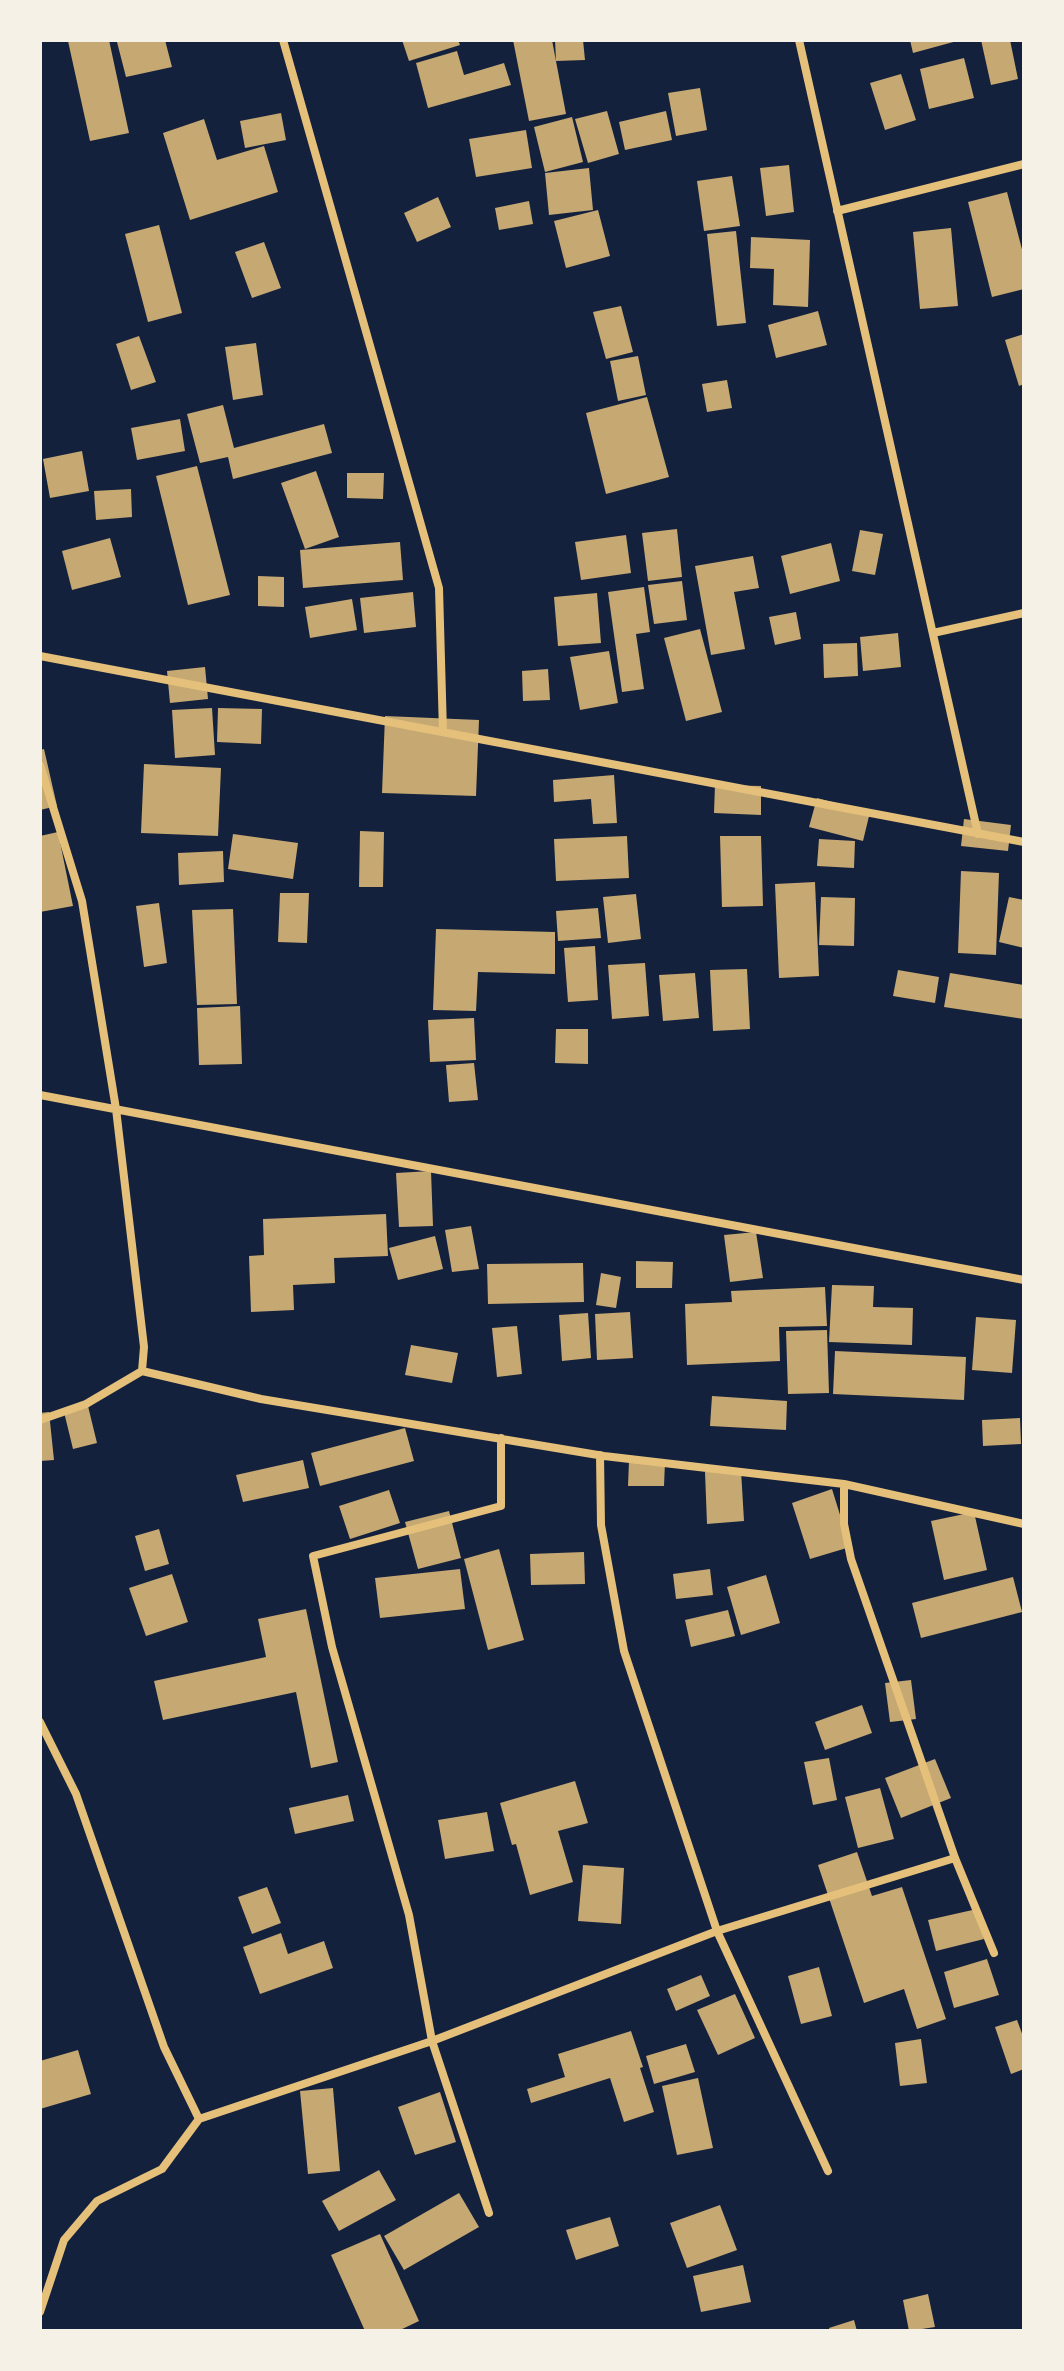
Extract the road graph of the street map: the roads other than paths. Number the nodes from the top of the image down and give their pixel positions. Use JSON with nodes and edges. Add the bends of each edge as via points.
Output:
{"nodes":[{"id":1,"x":283,"y":40,"type":"edge"},
{"id":2,"x":799,"y":40,"type":"edge"},
{"id":3,"x":1024,"y":164,"type":"edge"},
{"id":4,"x":837,"y":211,"type":"junction"},
{"id":5,"x":1024,"y":613,"type":"edge"},
{"id":6,"x":933,"y":633,"type":"junction"},
{"id":7,"x":40,"y":656,"type":"edge"},
{"id":8,"x":443,"y":732,"type":"junction"},
{"id":9,"x":40,"y":765,"type":"edge"},
{"id":10,"x":978,"y":834,"type":"junction"},
{"id":11,"x":1024,"y":842,"type":"edge"},
{"id":12,"x":40,"y":1095,"type":"edge"},
{"id":13,"x":116,"y":1109,"type":"junction"},
{"id":14,"x":1024,"y":1280,"type":"edge"},
{"id":15,"x":142,"y":1371,"type":"junction"},
{"id":16,"x":40,"y":1420,"type":"edge"},
{"id":17,"x":501,"y":1438,"type":"junction"},
{"id":18,"x":600,"y":1455,"type":"junction"},
{"id":19,"x":844,"y":1484,"type":"junction"},
{"id":20,"x":1024,"y":1524,"type":"edge"},
{"id":21,"x":40,"y":1722,"type":"edge"},
{"id":22,"x":955,"y":1858,"type":"junction"},
{"id":23,"x":717,"y":1931,"type":"junction"},
{"id":24,"x":994,"y":1953,"type":"dead end"},
{"id":25,"x":432,"y":2041,"type":"junction"},
{"id":26,"x":199,"y":2119,"type":"junction"},
{"id":27,"x":828,"y":2171,"type":"dead end"},
{"id":28,"x":489,"y":2213,"type":"dead end"},
{"id":29,"x":40,"y":2312,"type":"edge"}],
"edges":[{"from":1,"to":8,"type":"street","via":[[439,588]]},
{"from":2,"to":4,"type":"street"},
{"from":3,"to":4,"type":"street"},
{"from":4,"to":6,"type":"street"},
{"from":5,"to":6,"type":"street"},
{"from":6,"to":10,"type":"street"},
{"from":7,"to":8,"type":"street"},
{"from":8,"to":10,"type":"street"},
{"from":9,"to":13,"type":"street","via":[[82,901]]},
{"from":10,"to":11,"type":"street"},
{"from":12,"to":13,"type":"street"},
{"from":13,"to":14,"type":"street"},
{"from":13,"to":15,"type":"street","via":[[144,1347]]},
{"from":15,"to":16,"type":"street","via":[[86,1404]]},
{"from":15,"to":17,"type":"street","via":[[261,1399]]},
{"from":17,"to":18,"type":"street"},
{"from":17,"to":25,"type":"street","via":[[501,1506],[313,1556],[332,1647],[409,1915]]},
{"from":18,"to":19,"type":"street"},
{"from":18,"to":23,"type":"street","via":[[601,1525],[624,1651]]},
{"from":19,"to":20,"type":"street"},
{"from":19,"to":22,"type":"street","via":[[851,1559]]},
{"from":21,"to":26,"type":"street","via":[[76,1794],[164,2047]]},
{"from":22,"to":23,"type":"street"},
{"from":22,"to":24,"type":"street"},
{"from":23,"to":25,"type":"street"},
{"from":23,"to":27,"type":"street"},
{"from":25,"to":26,"type":"street"},
{"from":25,"to":28,"type":"street"},
{"from":26,"to":29,"type":"street","via":[[162,2169],[97,2201],[64,2240]]}]}
